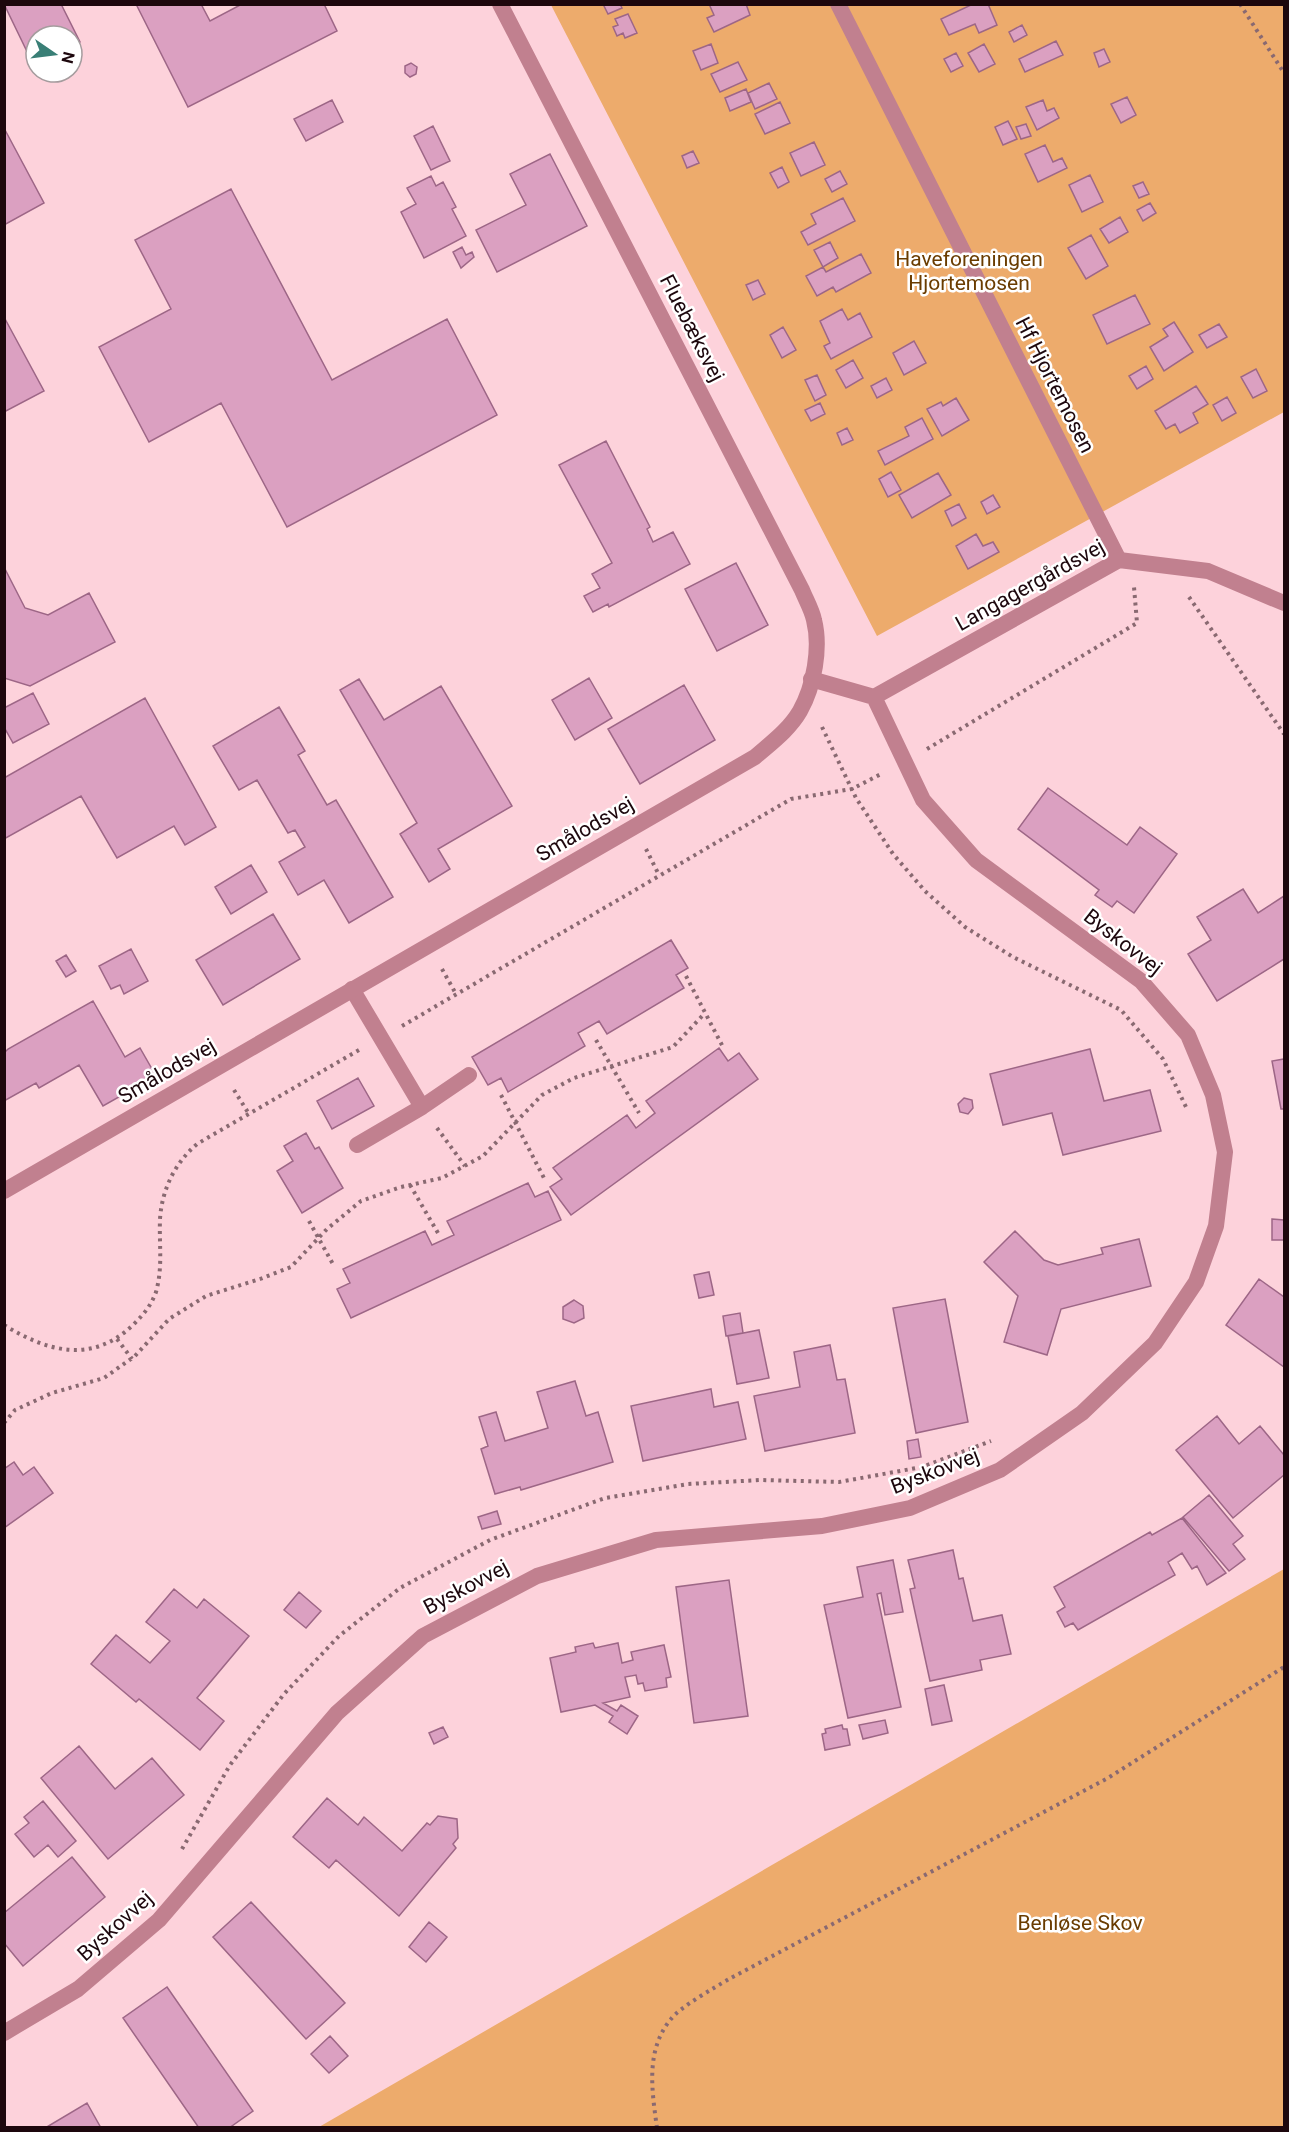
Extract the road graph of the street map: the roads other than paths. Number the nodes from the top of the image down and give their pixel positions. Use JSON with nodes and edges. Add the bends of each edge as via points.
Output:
{"nodes":[{"id":1,"x":500,"y":4,"type":"edge"},
{"id":2,"x":838,"y":4,"type":"edge"},
{"id":3,"x":1119,"y":560,"type":"junction"},
{"id":4,"x":1284,"y":603,"type":"edge"},
{"id":5,"x":812,"y":679,"type":"junction"},
{"id":6,"x":874,"y":697,"type":"junction"},
{"id":7,"x":352,"y":989,"type":"junction"},
{"id":8,"x":469,"y":1075,"type":"dead end"},
{"id":9,"x":422,"y":1107,"type":"junction"},
{"id":10,"x":357,"y":1145,"type":"dead end"},
{"id":11,"x":4,"y":1191,"type":"edge"},
{"id":12,"x":4,"y":2033,"type":"edge"}],
"edges":[{"from":1,"to":5,"type":"street","name":"Fluebæksvej","via":[[802,590],[814,620],[817,648]]},
{"from":2,"to":3,"type":"street","name":"Hf Hjortemosen"},
{"from":3,"to":4,"type":"street","name":"Langagergårdsvej","via":[[1208,571]]},
{"from":3,"to":6,"type":"street","name":"Langagergårdsvej"},
{"from":5,"to":6,"type":"street"},
{"from":5,"to":7,"type":"street","name":"Smålodsvej","via":[[800,710],[783,733],[755,757]]},
{"from":6,"to":12,"type":"street","name":"Byskovvej","via":[[923,800],[976,860],[1141,981],[1188,1035],[1213,1095],[1225,1152],[1216,1227],[1196,1282],[1155,1343],[1082,1413],[1000,1470],[910,1509],[822,1526],[656,1540],[537,1576],[423,1636],[337,1713],[159,1920],[78,1989]]},
{"from":7,"to":9,"type":"street"},
{"from":7,"to":11,"type":"street","name":"Smålodsvej"},
{"from":8,"to":9,"type":"street"},
{"from":9,"to":10,"type":"street"}]}
